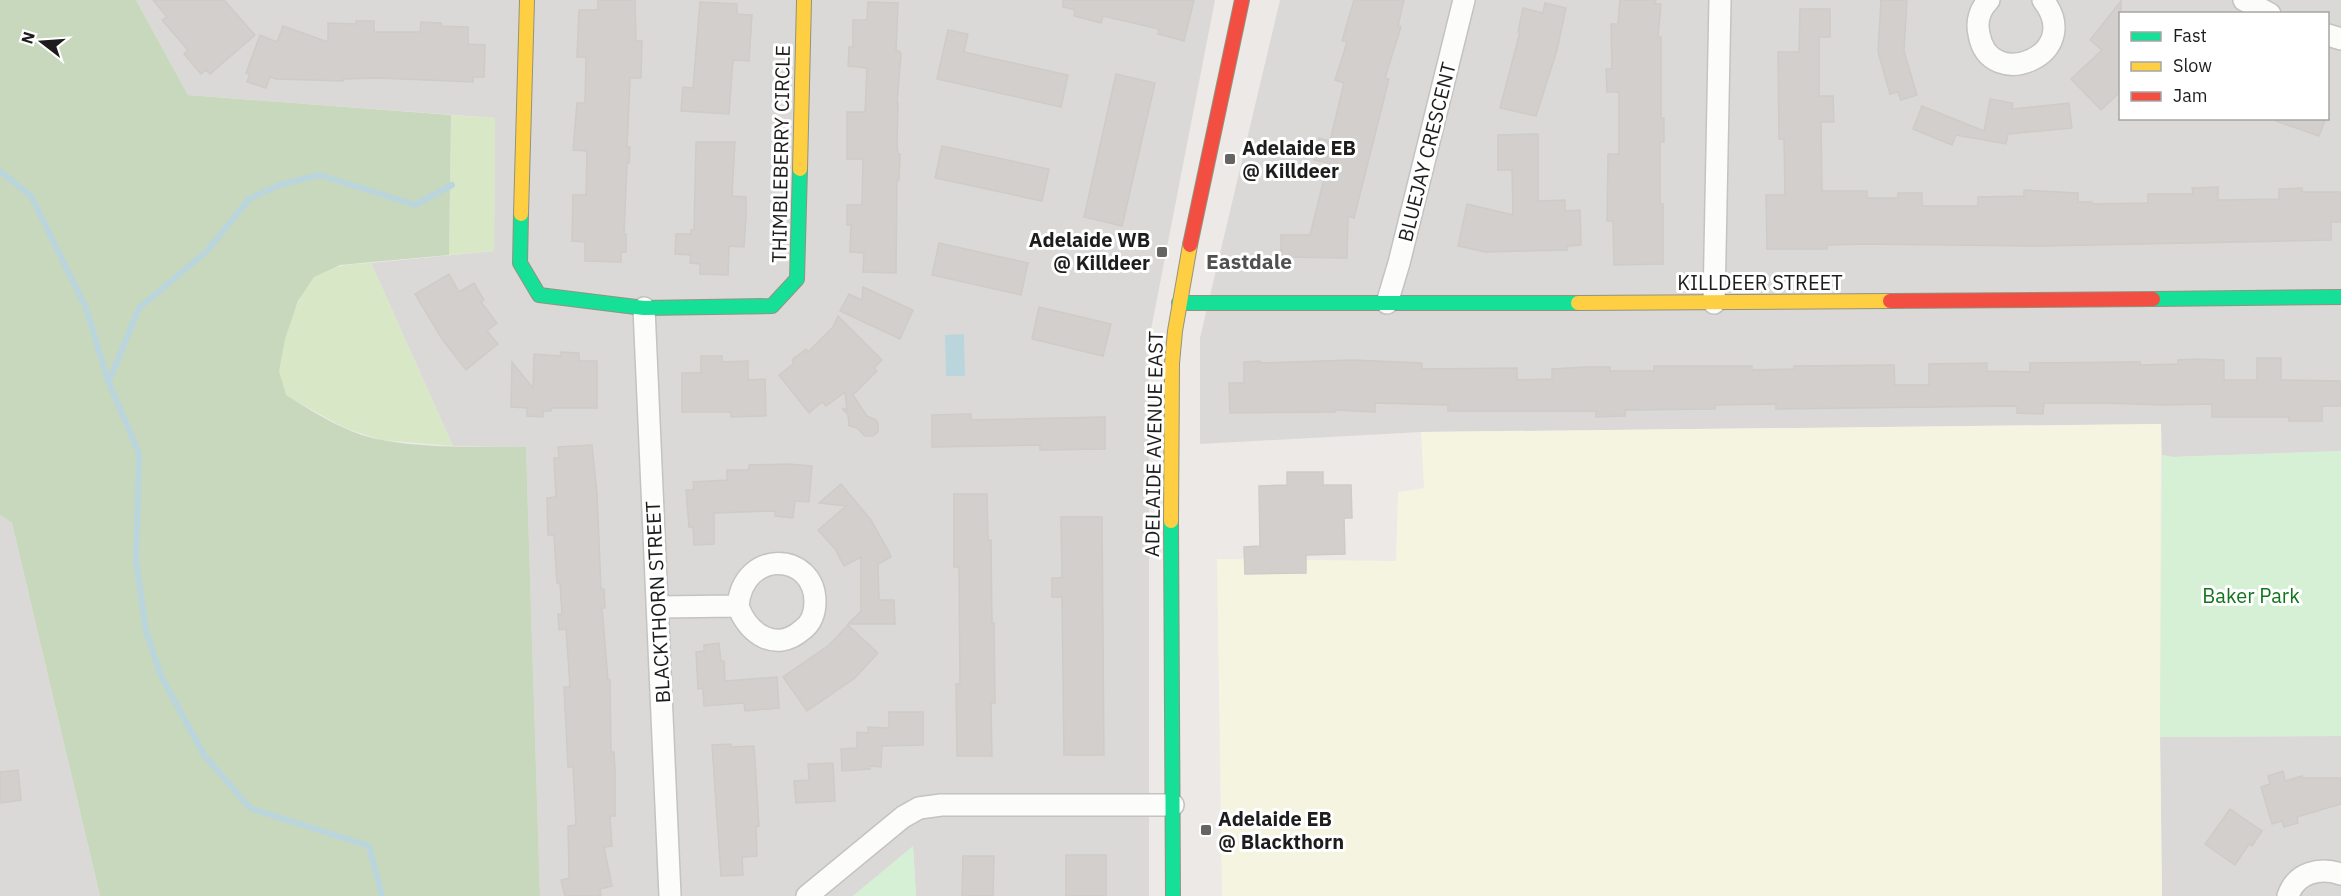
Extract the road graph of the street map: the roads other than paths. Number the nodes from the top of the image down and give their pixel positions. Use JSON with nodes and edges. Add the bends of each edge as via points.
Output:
{"nodes":[{"id":1,"x":526,"y":0,"type":"edge"},
{"id":2,"x":804,"y":0,"type":"edge"},
{"id":3,"x":1242,"y":0,"type":"edge"},
{"id":4,"x":1464,"y":0,"type":"edge"},
{"id":5,"x":1720,"y":0,"type":"edge"},
{"id":6,"x":1989,"y":0,"type":"edge"},
{"id":7,"x":2043,"y":0,"type":"edge"},
{"id":8,"x":2244,"y":0,"type":"edge"},
{"id":9,"x":2266,"y":12,"type":"edge"},
{"id":10,"x":2341,"y":297,"type":"edge"},
{"id":11,"x":1179,"y":303,"type":"junction"},
{"id":12,"x":1387,"y":303,"type":"junction"},
{"id":13,"x":1714,"y":303,"type":"junction"},
{"id":14,"x":644,"y":308,"type":"junction"},
{"id":15,"x":738,"y":606,"type":"dead end"},
{"id":16,"x":658,"y":607,"type":"junction"},
{"id":17,"x":1173,"y":805,"type":"junction"},
{"id":18,"x":2341,"y":874,"type":"edge"},
{"id":19,"x":670,"y":896,"type":"edge"},
{"id":20,"x":807,"y":896,"type":"edge"},
{"id":21,"x":1173,"y":896,"type":"edge"},
{"id":22,"x":2288,"y":896,"type":"edge"}],
"edges":[{"from":1,"to":14,"type":"street","name":"THIMBLEBERRY CIRCLE","via":[[520,263],[539,295]]},
{"from":2,"to":14,"type":"street","name":"THIMBLEBERRY CIRCLE","via":[[797,279],[772,306]]},
{"from":3,"to":11,"type":"street","name":"ADELAIDE AVENUE EAST"},
{"from":4,"to":12,"type":"street","name":"BLUEJAY CRESCENT"},
{"from":5,"to":13,"type":"street"},
{"from":6,"to":7,"type":"street","via":[[1979,16],[1980,40],[1995,59],[2018,65],[2042,55],[2050,44],[2053,18]]},
{"from":8,"to":9,"type":"street"},
{"from":10,"to":13,"type":"street","name":"KILLDEER STREET"},
{"from":11,"to":12,"type":"street","name":"KILLDEER STREET"},
{"from":11,"to":17,"type":"street","name":"ADELAIDE AVENUE EAST","via":[[1171,405]]},
{"from":12,"to":13,"type":"street","name":"KILLDEER STREET"},
{"from":14,"to":16,"type":"street","name":"BLACKTHORN STREET"},
{"from":15,"to":16,"type":"street"},
{"from":16,"to":19,"type":"street","name":"BLACKTHORN STREET"},
{"from":17,"to":20,"type":"street","via":[[919,808]]},
{"from":17,"to":21,"type":"street","name":"ADELAIDE AVENUE EAST"},
{"from":18,"to":22,"type":"street","via":[[2330,870],[2306,874]]}]}
